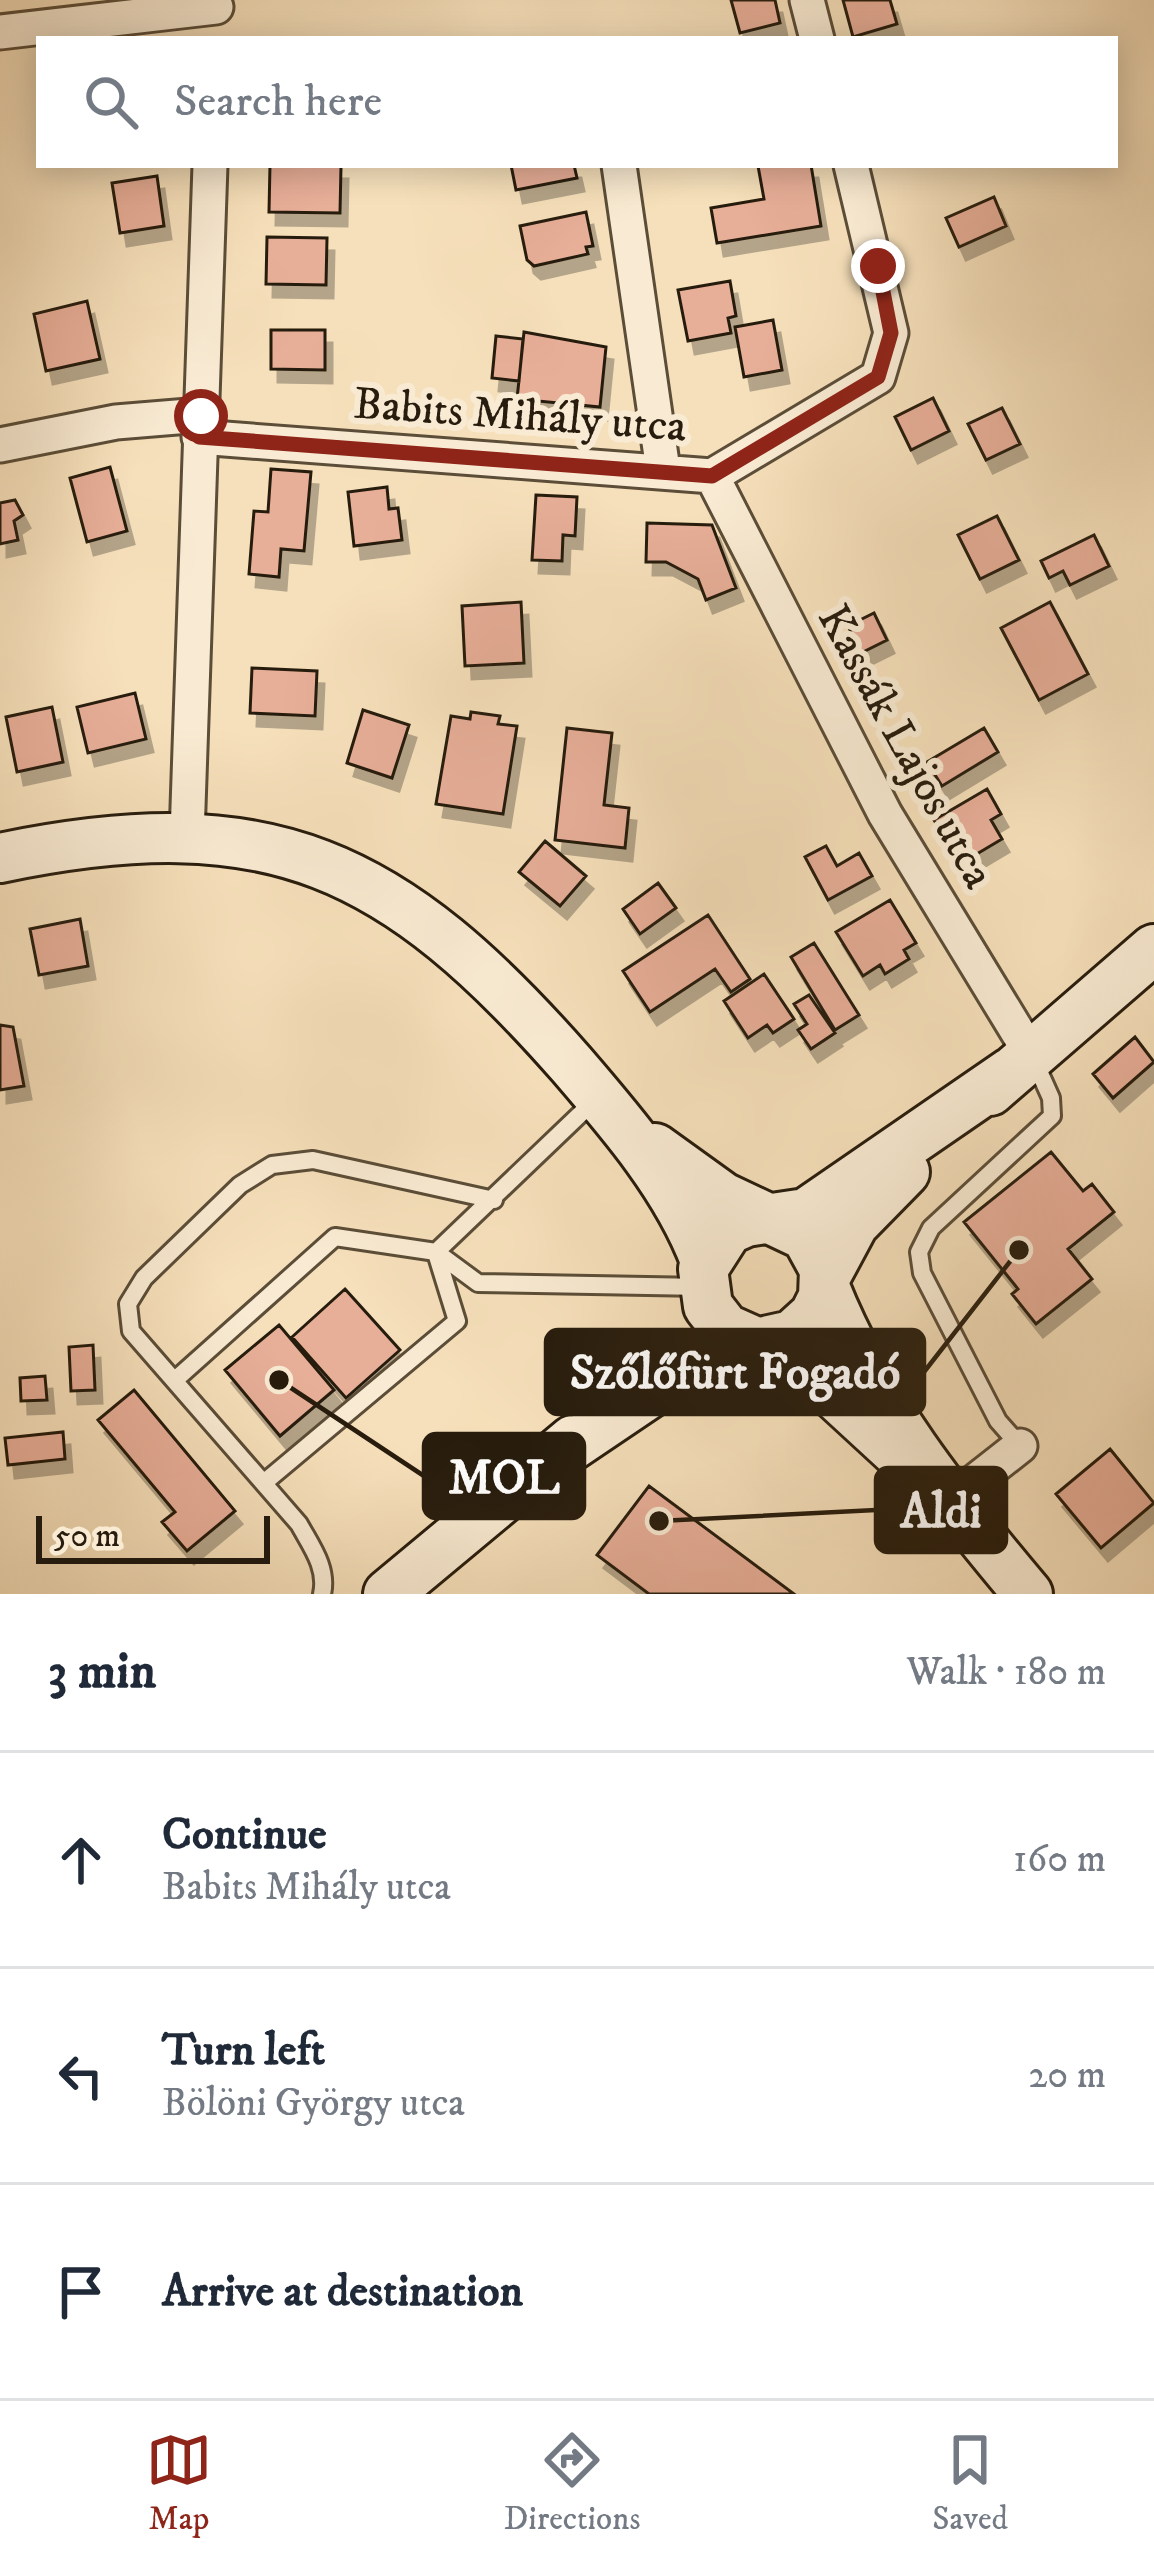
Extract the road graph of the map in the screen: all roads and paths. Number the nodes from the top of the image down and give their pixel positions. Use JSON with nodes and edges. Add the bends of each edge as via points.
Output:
{"nodes":[{"id":1,"x":807,"y":0,"type":"edge"},
{"id":2,"x":216,"y":15,"type":"edge"},
{"id":3,"x":0,"y":32,"type":"edge"},
{"id":4,"x":816,"y":36,"type":"edge"},
{"id":5,"x":210,"y":168,"type":"edge"},
{"id":6,"x":619,"y":168,"type":"edge"},
{"id":7,"x":852,"y":168,"type":"edge"},
{"id":8,"x":200,"y":426,"type":"junction"},
{"id":9,"x":0,"y":446,"type":"edge"},
{"id":10,"x":663,"y":470,"type":"junction"},
{"id":11,"x":712,"y":476,"type":"junction"},
{"id":12,"x":187,"y":836,"type":"junction"},
{"id":13,"x":0,"y":858,"type":"edge"},
{"id":14,"x":1154,"y":949,"type":"edge"},
{"id":15,"x":1021,"y":1063,"type":"junction"},
{"id":16,"x":605,"y":1103,"type":"junction"},
{"id":17,"x":494,"y":1200,"type":"junction"},
{"id":18,"x":772,"y":1220,"type":"junction"},
{"id":19,"x":436,"y":1252,"type":"junction"},
{"id":20,"x":704,"y":1281,"type":"junction"},
{"id":21,"x":825,"y":1283,"type":"junction"},
{"id":22,"x":757,"y":1342,"type":"junction"},
{"id":23,"x":175,"y":1380,"type":"junction"},
{"id":24,"x":1020,"y":1446,"type":"joint"},
{"id":25,"x":552,"y":1460,"type":"junction"},
{"id":26,"x":266,"y":1481,"type":"junction"},
{"id":27,"x":950,"y":1502,"type":"junction"},
{"id":28,"x":322,"y":1594,"type":"edge"},
{"id":29,"x":388,"y":1594,"type":"edge"},
{"id":30,"x":1028,"y":1594,"type":"edge"}],
"edges":[{"from":1,"to":4,"type":"street"},
{"from":2,"to":3,"type":"street"},
{"from":5,"to":8,"type":"street"},
{"from":6,"to":10,"type":"street"},
{"from":7,"to":11,"type":"street","name":"Babits Mihály utca","via":[[891,333],[878,377]]},
{"from":8,"to":9,"type":"street","name":"Babits Mihály utca","via":[[116,422]]},
{"from":8,"to":10,"type":"street","name":"Babits Mihály utca"},
{"from":8,"to":12,"type":"street"},
{"from":10,"to":11,"type":"street","name":"Babits Mihály utca"},
{"from":11,"to":15,"type":"street","name":"Kassák Lajos utca"},
{"from":12,"to":13,"type":"street","via":[[110,838]]},
{"from":12,"to":16,"type":"street","via":[[280,850],[397,901],[476,960]]},
{"from":14,"to":15,"type":"street"},
{"from":15,"to":18,"type":"street","via":[[806,1213]]},
{"from":15,"to":21,"type":"street","via":[[871,1202]]},
{"from":15,"to":24,"type":"lane","via":[[1052,1098],[1052,1116],[926,1234],[919,1252],[928,1286],[998,1421]]},
{"from":16,"to":17,"type":"lane"},
{"from":16,"to":18,"type":"street","via":[[690,1177]]},
{"from":16,"to":20,"type":"street","via":[[672,1195]]},
{"from":17,"to":19,"type":"lane"},
{"from":17,"to":23,"type":"lane","via":[[313,1160],[272,1165],[192,1231],[128,1304],[131,1330]]},
{"from":18,"to":20,"type":"street","via":[[728,1230]]},
{"from":18,"to":21,"type":"street","via":[[812,1243]]},
{"from":19,"to":20,"type":"lane","via":[[478,1283]]},
{"from":19,"to":23,"type":"lane","via":[[335,1237]]},
{"from":19,"to":26,"type":"lane","via":[[457,1321]]},
{"from":20,"to":22,"type":"street","via":[[724,1328]]},
{"from":20,"to":25,"type":"street","via":[[690,1327]]},
{"from":21,"to":22,"type":"street","via":[[801,1330]]},
{"from":21,"to":27,"type":"street","via":[[852,1357]]},
{"from":22,"to":25,"type":"street","via":[[684,1370]]},
{"from":22,"to":27,"type":"street","via":[[798,1361]]},
{"from":23,"to":26,"type":"lane"},
{"from":24,"to":27,"type":"street"},
{"from":25,"to":29,"type":"street"},
{"from":26,"to":28,"type":"lane","via":[[319,1559]]},
{"from":27,"to":30,"type":"street"}]}
